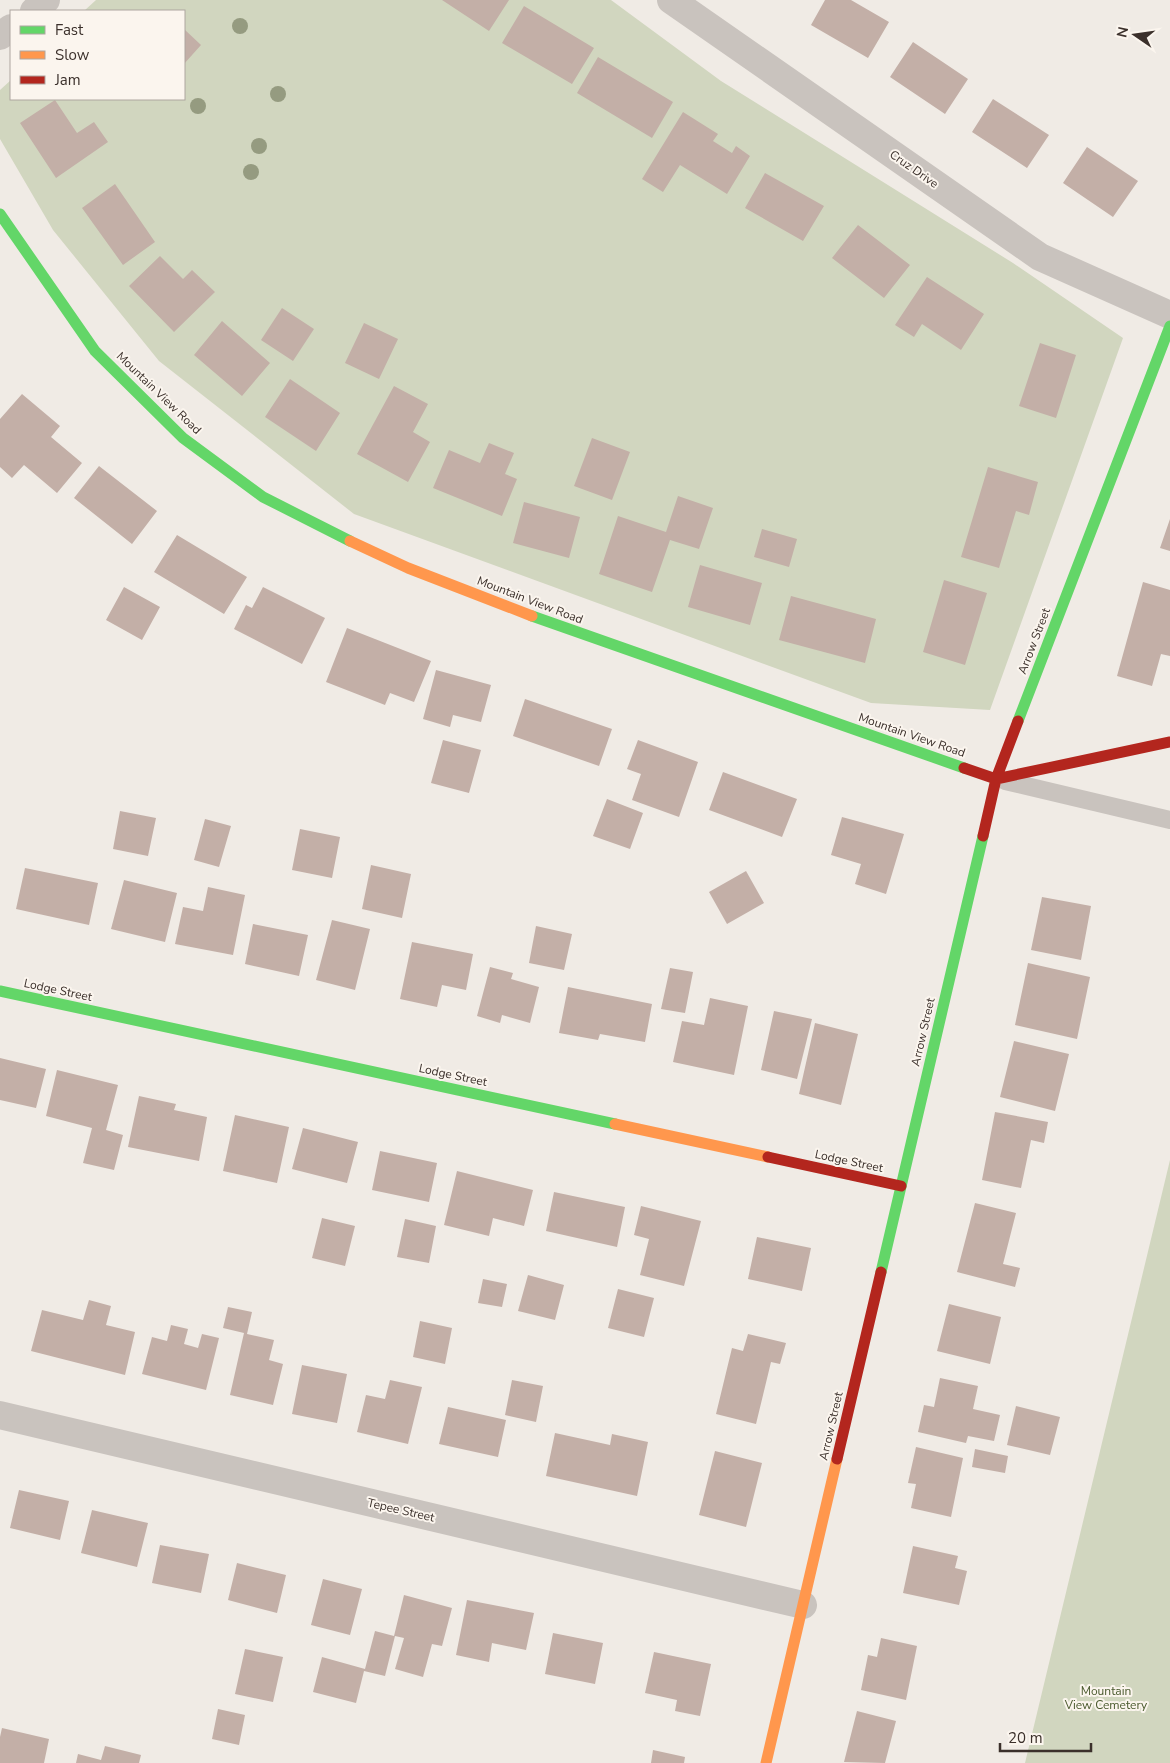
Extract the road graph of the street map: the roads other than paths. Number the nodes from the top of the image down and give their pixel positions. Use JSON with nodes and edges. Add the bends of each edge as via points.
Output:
{"nodes":[{"id":1,"x":46,"y":0,"type":"edge"},
{"id":2,"x":671,"y":0,"type":"edge"},
{"id":3,"x":35,"y":10,"type":"edge"},
{"id":4,"x":0,"y":214,"type":"edge"},
{"id":5,"x":1170,"y":315,"type":"edge"},
{"id":6,"x":1170,"y":326,"type":"edge"},
{"id":7,"x":1170,"y":742,"type":"edge"},
{"id":8,"x":996,"y":779,"type":"junction"},
{"id":9,"x":1170,"y":820,"type":"edge"},
{"id":10,"x":0,"y":991,"type":"edge"},
{"id":11,"x":901,"y":1186,"type":"junction"},
{"id":12,"x":0,"y":1415,"type":"edge"},
{"id":13,"x":803,"y":1605,"type":"junction"},
{"id":14,"x":766,"y":1763,"type":"edge"}],
"edges":[{"from":1,"to":3,"type":"street"},
{"from":2,"to":5,"type":"street","name":"Cruz Drive","via":[[1040,257]]},
{"from":4,"to":8,"type":"street","name":"Mountain View Road","via":[[95,351],[183,438],[263,497],[408,568],[554,624]]},
{"from":6,"to":8,"type":"street","name":"Arrow Street"},
{"from":7,"to":8,"type":"street"},
{"from":8,"to":9,"type":"lane"},
{"from":8,"to":11,"type":"street","name":"Arrow Street"},
{"from":10,"to":11,"type":"street","name":"Lodge Street"},
{"from":11,"to":13,"type":"street","name":"Arrow Street"},
{"from":12,"to":13,"type":"street","name":"Tepee Street"},
{"from":13,"to":14,"type":"street","name":"Arrow Street"}]}
